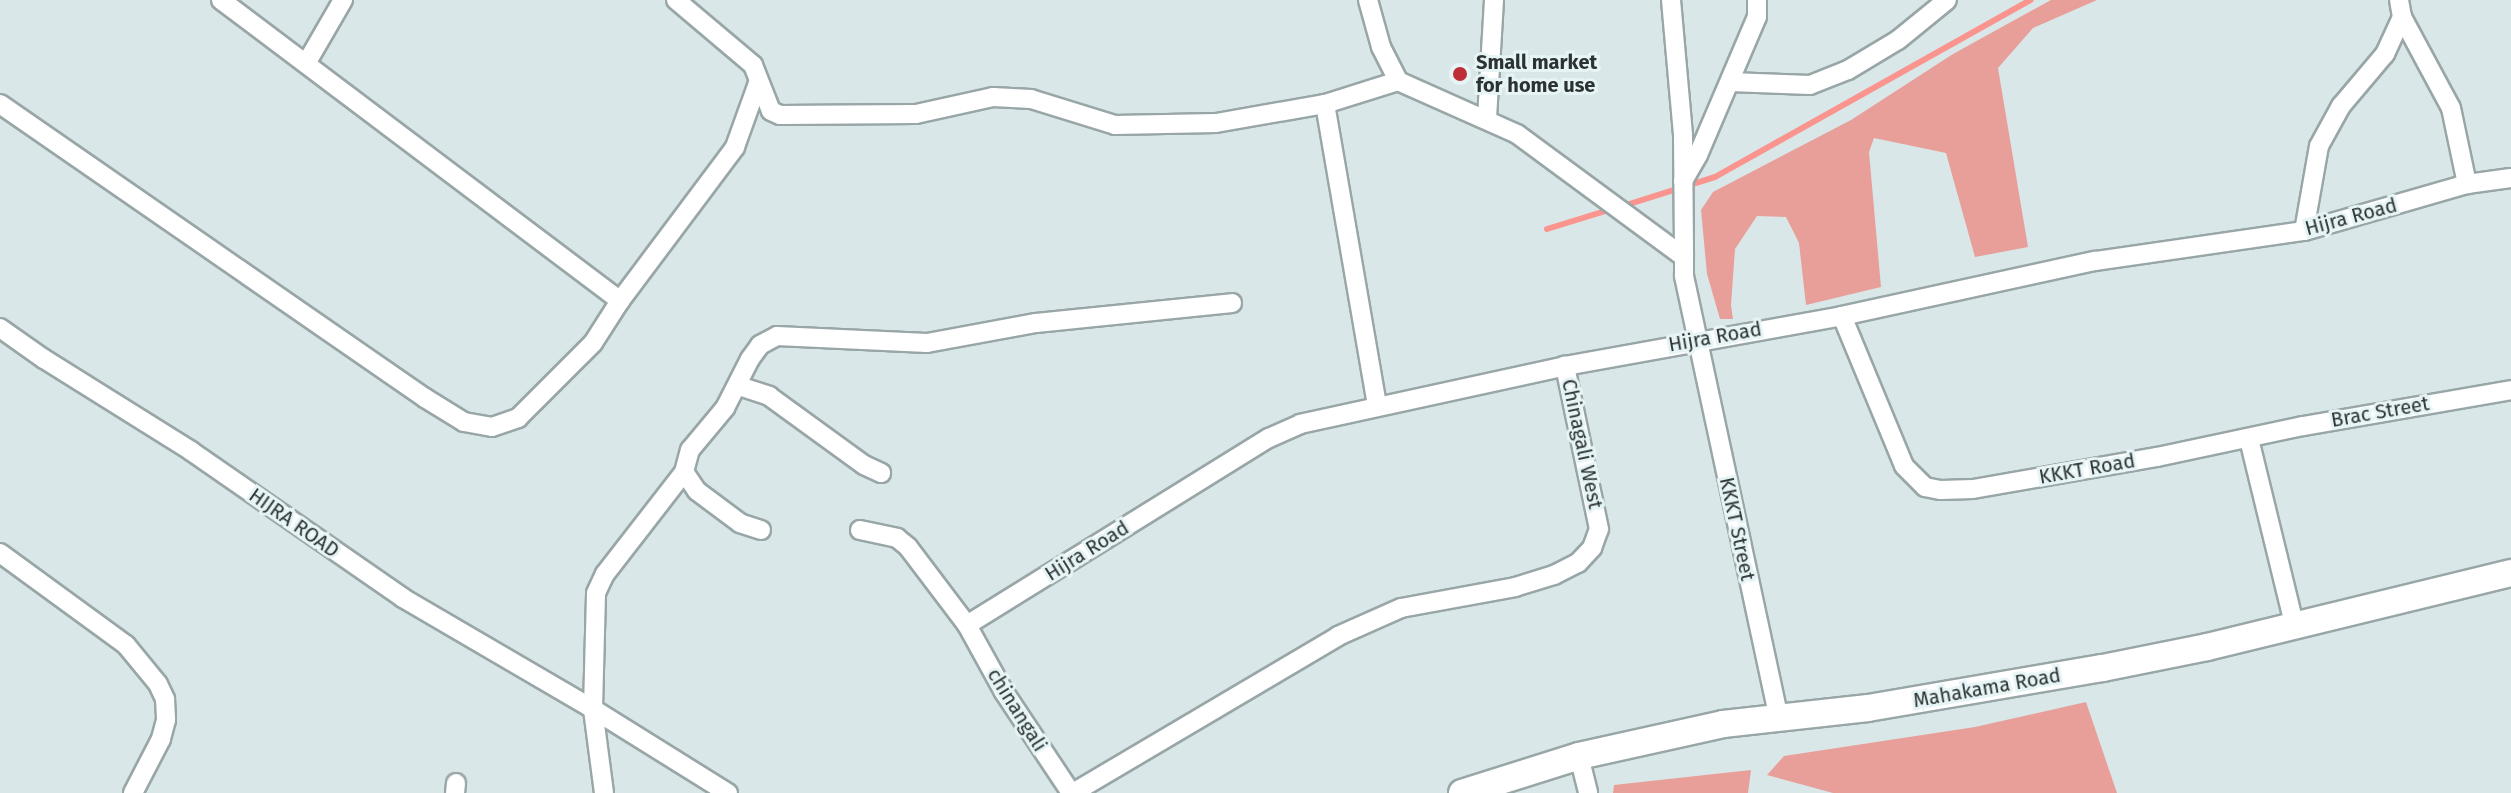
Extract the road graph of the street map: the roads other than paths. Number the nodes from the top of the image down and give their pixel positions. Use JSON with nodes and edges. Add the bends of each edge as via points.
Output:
{"nodes":[{"id":1,"x":221,"y":0,"type":"edge"},
{"id":2,"x":343,"y":0,"type":"edge"},
{"id":3,"x":676,"y":0,"type":"edge"},
{"id":4,"x":1368,"y":0,"type":"edge"},
{"id":5,"x":1494,"y":0,"type":"edge"},
{"id":6,"x":1757,"y":0,"type":"edge"},
{"id":7,"x":1947,"y":0,"type":"edge"},
{"id":8,"x":1675,"y":2,"type":"edge"},
{"id":9,"x":2400,"y":9,"type":"edge"},
{"id":10,"x":307,"y":62,"type":"junction"},
{"id":11,"x":1398,"y":81,"type":"junction"},
{"id":12,"x":1730,"y":82,"type":"junction"},
{"id":13,"x":758,"y":83,"type":"junction"},
{"id":14,"x":0,"y":104,"type":"edge"},
{"id":15,"x":1325,"y":104,"type":"junction"},
{"id":16,"x":1487,"y":118,"type":"junction"},
{"id":17,"x":2511,"y":178,"type":"edge"},
{"id":18,"x":1682,"y":182,"type":"junction"},
{"id":19,"x":2467,"y":184,"type":"junction"},
{"id":20,"x":2304,"y":231,"type":"junction"},
{"id":21,"x":1684,"y":257,"type":"junction"},
{"id":22,"x":620,"y":301,"type":"junction"},
{"id":23,"x":1232,"y":303,"type":"dead end"},
{"id":24,"x":1842,"y":316,"type":"junction"},
{"id":25,"x":0,"y":328,"type":"edge"},
{"id":26,"x":1698,"y":339,"type":"junction"},
{"id":27,"x":1565,"y":366,"type":"junction"},
{"id":28,"x":739,"y":386,"type":"junction"},
{"id":29,"x":2511,"y":390,"type":"edge"},
{"id":30,"x":1377,"y":405,"type":"junction"},
{"id":31,"x":2249,"y":439,"type":"junction"},
{"id":32,"x":684,"y":472,"type":"junction"},
{"id":33,"x":881,"y":473,"type":"dead end"},
{"id":34,"x":761,"y":530,"type":"dead end"},
{"id":35,"x":860,"y":530,"type":"dead end"},
{"id":36,"x":0,"y":553,"type":"edge"},
{"id":37,"x":2511,"y":573,"type":"edge"},
{"id":38,"x":2294,"y":624,"type":"junction"},
{"id":39,"x":967,"y":625,"type":"junction"},
{"id":40,"x":593,"y":709,"type":"junction"},
{"id":41,"x":1779,"y":719,"type":"junction"},
{"id":42,"x":1579,"y":756,"type":"junction"},
{"id":43,"x":133,"y":793,"type":"edge"},
{"id":44,"x":604,"y":793,"type":"edge"},
{"id":45,"x":728,"y":793,"type":"edge"},
{"id":46,"x":1072,"y":793,"type":"edge"},
{"id":47,"x":1462,"y":793,"type":"edge"},
{"id":48,"x":1588,"y":793,"type":"edge"}],
"edges":[{"from":1,"to":10,"type":"street"},
{"from":2,"to":10,"type":"street"},
{"from":3,"to":13,"type":"street","via":[[753,65]]},
{"from":4,"to":11,"type":"street","via":[[1381,47]]},
{"from":5,"to":16,"type":"street"},
{"from":6,"to":12,"type":"street","via":[[1757,17]]},
{"from":7,"to":12,"type":"street","via":[[1898,40],[1810,85]]},
{"from":8,"to":18,"type":"street","name":"KKKT Street"},
{"from":9,"to":19,"type":"street","via":[[2451,108]]},
{"from":9,"to":20,"type":"street","via":[[2380,63],[2327,127]]},
{"from":10,"to":22,"type":"street"},
{"from":11,"to":15,"type":"street"},
{"from":11,"to":16,"type":"street"},
{"from":12,"to":18,"type":"street"},
{"from":13,"to":15,"type":"street","via":[[771,111],[780,115],[916,114],[993,97],[1031,99],[1129,126],[1216,123]]},
{"from":13,"to":22,"type":"street","via":[[735,147]]},
{"from":14,"to":22,"type":"street","via":[[464,422],[492,427],[518,418],[593,343]]},
{"from":15,"to":30,"type":"street"},
{"from":16,"to":21,"type":"street","via":[[1517,134]]},
{"from":17,"to":19,"type":"street","name":"Hijra Road"},
{"from":18,"to":21,"type":"street","name":"KKKT Street"},
{"from":19,"to":20,"type":"street","name":"Hijra Road"},
{"from":20,"to":24,"type":"street","name":"Hijra Road","via":[[2095,261]]},
{"from":21,"to":26,"type":"street","name":"KKKT Street"},
{"from":23,"to":28,"type":"street","via":[[1036,323],[927,343],[777,336],[760,345]]},
{"from":24,"to":26,"type":"street","name":"Hijra Road"},
{"from":24,"to":31,"type":"street","name":"KKKT Road","via":[[1904,466],[1925,487],[1973,489]]},
{"from":25,"to":40,"type":"street","name":"HIJRA ROAD","via":[[191,451],[403,598]]},
{"from":26,"to":27,"type":"street","name":"Hijra Road"},
{"from":26,"to":41,"type":"street","name":"KKKT Street"},
{"from":27,"to":30,"type":"street","name":"Hijra Road"},
{"from":27,"to":46,"type":"street","name":"Chinagali West","via":[[1599,529],[1592,548],[1578,563],[1515,587],[1401,608],[1338,636]]},
{"from":28,"to":32,"type":"street","via":[[690,450]]},
{"from":28,"to":33,"type":"street","via":[[769,396]]},
{"from":29,"to":31,"type":"street","name":"Brac Street"},
{"from":30,"to":39,"type":"street","name":"Hijra Road","via":[[1300,424],[1269,438]]},
{"from":31,"to":38,"type":"street"},
{"from":32,"to":34,"type":"street","via":[[697,491],[740,523]]},
{"from":32,"to":40,"type":"street","via":[[596,593]]},
{"from":35,"to":39,"type":"street","name":"chinangali","via":[[897,538],[908,547]]},
{"from":36,"to":43,"type":"street","via":[[126,645],[158,684],[166,720]]},
{"from":37,"to":38,"type":"street","name":"Mahakama Road"},
{"from":38,"to":41,"type":"street","name":"Mahakama Road","via":[[2103,668]]},
{"from":39,"to":46,"type":"street","name":"chinangali","via":[[1004,692]]},
{"from":40,"to":44,"type":"street"},
{"from":40,"to":45,"type":"street","name":"HIJRA ROAD"},
{"from":41,"to":42,"type":"street","name":"Mahakama Road","via":[[1723,724]]},
{"from":42,"to":47,"type":"street","name":"Mahakama Road"},
{"from":42,"to":48,"type":"street"}]}
